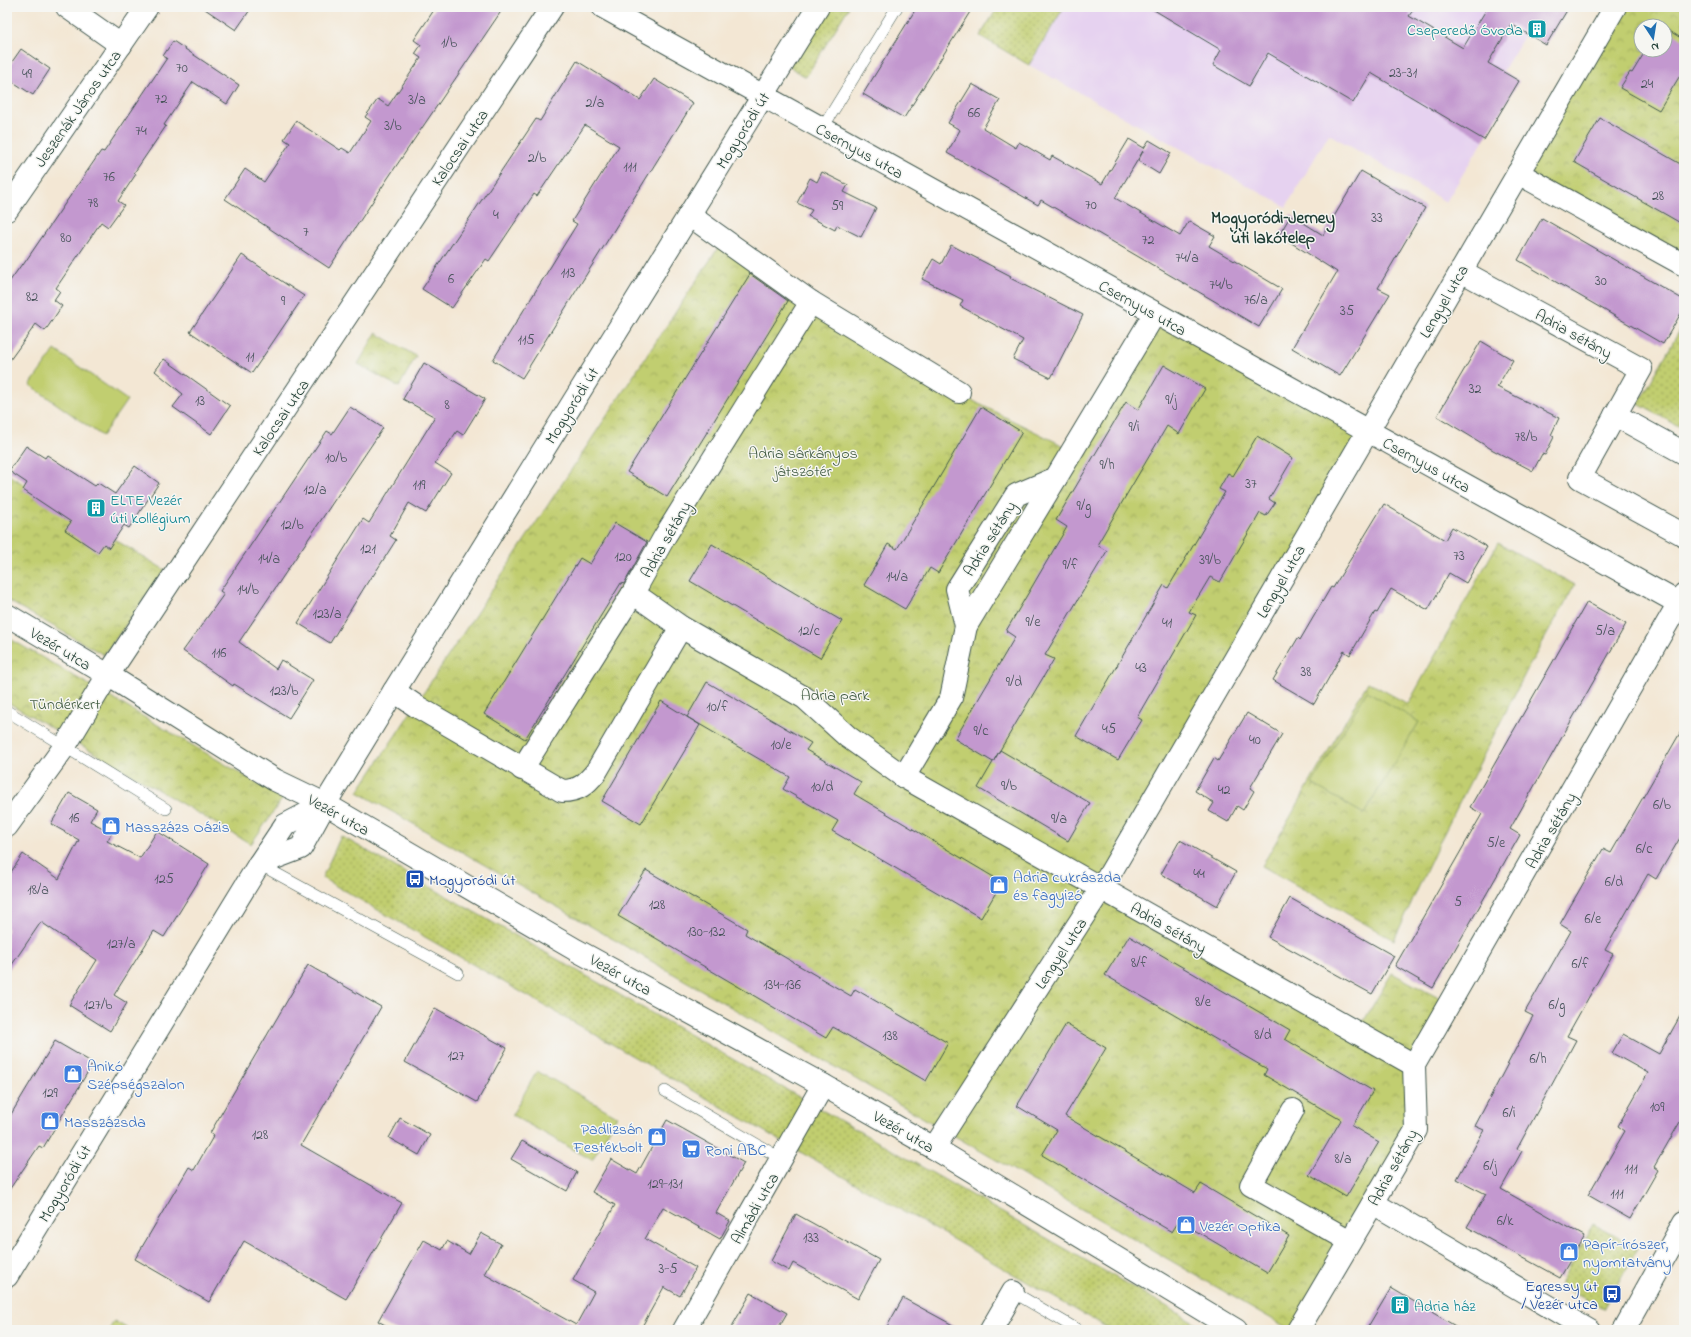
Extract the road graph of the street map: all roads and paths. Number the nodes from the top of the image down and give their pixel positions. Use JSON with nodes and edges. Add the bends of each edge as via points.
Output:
{"nodes":[{"id":1,"x":67,"y":7,"type":"edge"},
{"id":2,"x":147,"y":7,"type":"edge"},
{"id":3,"x":552,"y":7,"type":"edge"},
{"id":4,"x":603,"y":7,"type":"edge"},
{"id":5,"x":818,"y":7,"type":"edge"},
{"id":6,"x":896,"y":7,"type":"edge"},
{"id":7,"x":1615,"y":7,"type":"edge"},
{"id":8,"x":121,"y":45,"type":"junction"},
{"id":9,"x":763,"y":97,"type":"junction"},
{"id":10,"x":822,"y":129,"type":"junction"},
{"id":11,"x":1518,"y":173,"type":"junction"},
{"id":12,"x":7,"y":210,"type":"edge"},
{"id":13,"x":689,"y":215,"type":"junction"},
{"id":14,"x":1684,"y":265,"type":"edge"},
{"id":15,"x":1461,"y":271,"type":"junction"},
{"id":16,"x":811,"y":302,"type":"junction"},
{"id":17,"x":1155,"y":313,"type":"junction"},
{"id":18,"x":959,"y":392,"type":"dead end"},
{"id":19,"x":1615,"y":415,"type":"junction"},
{"id":20,"x":1368,"y":431,"type":"junction"},
{"id":21,"x":1684,"y":453,"type":"edge"},
{"id":22,"x":1684,"y":535,"type":"edge"},
{"id":23,"x":633,"y":593,"type":"junction"},
{"id":24,"x":1682,"y":601,"type":"edge"},
{"id":25,"x":7,"y":615,"type":"edge"},
{"id":26,"x":681,"y":627,"type":"junction"},
{"id":27,"x":108,"y":676,"type":"junction"},
{"id":28,"x":394,"y":691,"type":"junction"},
{"id":29,"x":7,"y":711,"type":"edge"},
{"id":30,"x":65,"y":746,"type":"junction"},
{"id":31,"x":522,"y":769,"type":"junction"},
{"id":32,"x":904,"y":777,"type":"junction"},
{"id":33,"x":325,"y":804,"type":"junction"},
{"id":34,"x":166,"y":809,"type":"dead end"},
{"id":35,"x":7,"y":826,"type":"edge"},
{"id":36,"x":259,"y":864,"type":"junction"},
{"id":37,"x":1101,"y":889,"type":"junction"},
{"id":38,"x":458,"y":973,"type":"dead end"},
{"id":39,"x":1414,"y":1065,"type":"junction"},
{"id":40,"x":824,"y":1086,"type":"junction"},
{"id":41,"x":665,"y":1091,"type":"dead end"},
{"id":42,"x":1293,"y":1110,"type":"dead end"},
{"id":43,"x":934,"y":1148,"type":"junction"},
{"id":44,"x":782,"y":1159,"type":"junction"},
{"id":45,"x":1373,"y":1203,"type":"junction"},
{"id":46,"x":1684,"y":1222,"type":"edge"},
{"id":47,"x":1350,"y":1241,"type":"junction"},
{"id":48,"x":7,"y":1276,"type":"edge"},
{"id":49,"x":1013,"y":1292,"type":"joint"},
{"id":50,"x":684,"y":1330,"type":"edge"},
{"id":51,"x":991,"y":1330,"type":"edge"},
{"id":52,"x":1078,"y":1330,"type":"edge"},
{"id":53,"x":1236,"y":1330,"type":"edge"},
{"id":54,"x":1298,"y":1330,"type":"edge"},
{"id":55,"x":1589,"y":1330,"type":"edge"},
{"id":56,"x":1624,"y":1330,"type":"edge"}],
"edges":[{"from":1,"to":8,"type":"street"},
{"from":2,"to":8,"type":"street","name":"Jeszenák János utca"},
{"from":3,"to":27,"type":"street","name":"Kalocsai utca"},
{"from":4,"to":9,"type":"street","name":"Csernyus utca"},
{"from":5,"to":9,"type":"street","name":"Mogyoródi út"},
{"from":6,"to":10,"type":"lane"},
{"from":7,"to":11,"type":"street","name":"Lengyel utca"},
{"from":8,"to":12,"type":"street","name":"Jeszenák János utca"},
{"from":9,"to":10,"type":"street","name":"Csernyus utca"},
{"from":9,"to":13,"type":"street","name":"Mogyoródi út"},
{"from":10,"to":17,"type":"street","name":"Csernyus utca"},
{"from":11,"to":14,"type":"street"},
{"from":11,"to":15,"type":"street","name":"Lengyel utca"},
{"from":13,"to":16,"type":"street"},
{"from":13,"to":28,"type":"street","name":"Mogyoródi út"},
{"from":15,"to":19,"type":"street","name":"Adria sétány","via":[[1641,370]]},
{"from":15,"to":20,"type":"street","name":"Lengyel utca"},
{"from":16,"to":18,"type":"street"},
{"from":16,"to":23,"type":"street","name":"Adria sétány","via":[[665,536]]},
{"from":17,"to":20,"type":"street","name":"Csernyus utca"},
{"from":17,"to":32,"type":"street","name":"Adria sétány","via":[[1056,478],[1016,495],[957,589],[966,626],[951,698]]},
{"from":19,"to":21,"type":"street"},
{"from":19,"to":22,"type":"street","name":"Adria sétány","via":[[1580,478]]},
{"from":20,"to":24,"type":"street","name":"Csernyus utca"},
{"from":20,"to":37,"type":"street","name":"Lengyel utca"},
{"from":23,"to":26,"type":"street","name":"Adria sétány"},
{"from":23,"to":31,"type":"street","name":"Adria sétány"},
{"from":24,"to":39,"type":"street","name":"Adria sétány"},
{"from":25,"to":27,"type":"street","name":"Vezér utca"},
{"from":26,"to":31,"type":"street","via":[[596,772],[584,786],[562,791]]},
{"from":26,"to":32,"type":"street","name":"Adria sétány","via":[[805,698],[848,737]]},
{"from":27,"to":30,"type":"street","name":"Kalocsai utca"},
{"from":27,"to":33,"type":"street","name":"Vezér utca","via":[[275,780]]},
{"from":28,"to":31,"type":"street"},
{"from":28,"to":33,"type":"street","name":"Mogyoródi út"},
{"from":29,"to":30,"type":"lane"},
{"from":30,"to":34,"type":"lane"},
{"from":30,"to":35,"type":"street","name":"Kalocsai utca"},
{"from":32,"to":37,"type":"street","name":"Adria sétány"},
{"from":33,"to":36,"type":"street","name":"Mogyoródi út","via":[[285,825]]},
{"from":33,"to":40,"type":"street","name":"Vezér utca","via":[[576,950]]},
{"from":36,"to":38,"type":"lane"},
{"from":36,"to":48,"type":"street","name":"Mogyoródi út"},
{"from":37,"to":39,"type":"street","name":"Adria sétány"},
{"from":37,"to":43,"type":"street","name":"Lengyel utca"},
{"from":39,"to":45,"type":"street","name":"Adria sétány","via":[[1416,1130]]},
{"from":40,"to":43,"type":"street","name":"Vezér utca"},
{"from":40,"to":44,"type":"street","name":"Almádi utca"},
{"from":41,"to":44,"type":"lane"},
{"from":42,"to":47,"type":"street","via":[[1251,1185]]},
{"from":43,"to":53,"type":"street","name":"Vezér utca"},
{"from":44,"to":50,"type":"street","name":"Almádi utca"},
{"from":45,"to":47,"type":"street","name":"Adria sétány"},
{"from":45,"to":55,"type":"street"},
{"from":46,"to":56,"type":"street"},
{"from":47,"to":54,"type":"street","name":"Adria sétány"},
{"from":49,"to":51,"type":"street"},
{"from":49,"to":52,"type":"lane"}]}
